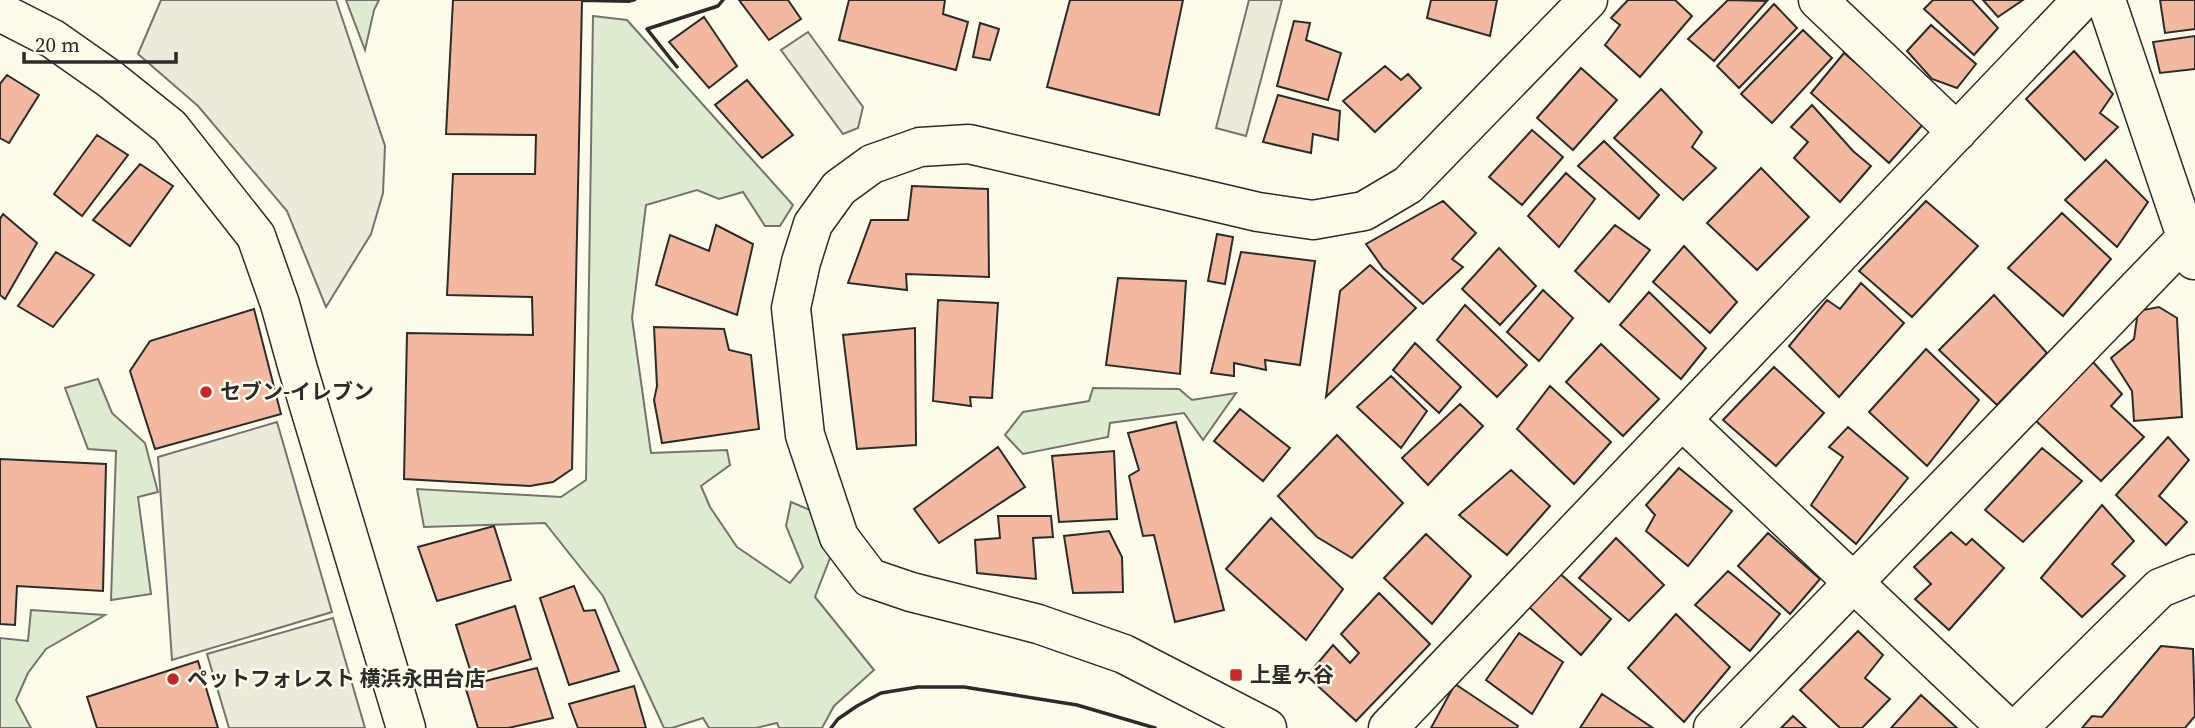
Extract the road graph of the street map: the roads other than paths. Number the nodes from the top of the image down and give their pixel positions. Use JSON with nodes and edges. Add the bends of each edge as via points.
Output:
{"nodes":[{"id":1,"x":1588,"y":0,"type":"edge"},
{"id":2,"x":1818,"y":0,"type":"edge"},
{"id":3,"x":2082,"y":0,"type":"edge"},
{"id":4,"x":2106,"y":0,"type":"edge"},
{"id":5,"x":0,"y":12,"type":"edge"},
{"id":6,"x":1957,"y":132,"type":"junction"},
{"id":7,"x":2193,"y":254,"type":"edge"},
{"id":8,"x":1682,"y":420,"type":"junction"},
{"id":9,"x":2195,"y":574,"type":"edge"},
{"id":10,"x":1854,"y":583,"type":"junction"},
{"id":11,"x":406,"y":728,"type":"edge"},
{"id":12,"x":1267,"y":728,"type":"edge"},
{"id":13,"x":1388,"y":728,"type":"edge"},
{"id":14,"x":1713,"y":728,"type":"edge"},
{"id":15,"x":2007,"y":728,"type":"edge"},
{"id":16,"x":2018,"y":728,"type":"edge"}],
"edges":[{"from":1,"to":12,"type":"street","via":[[1408,185],[1364,211],[1313,220],[1258,212],[969,144],[920,147],[872,164],[839,187],[813,224],[791,308],[805,435],[839,537],[870,578],[1038,624],[1125,654]]},
{"from":2,"to":6,"type":"street"},
{"from":3,"to":6,"type":"street"},
{"from":4,"to":7,"type":"street"},
{"from":5,"to":11,"type":"street","via":[[53,39],[170,127],[256,236]]},
{"from":6,"to":8,"type":"street"},
{"from":7,"to":10,"type":"street"},
{"from":8,"to":10,"type":"street"},
{"from":8,"to":13,"type":"street"},
{"from":9,"to":16,"type":"street","via":[[2160,588]]},
{"from":10,"to":14,"type":"street"},
{"from":10,"to":15,"type":"street"}]}
